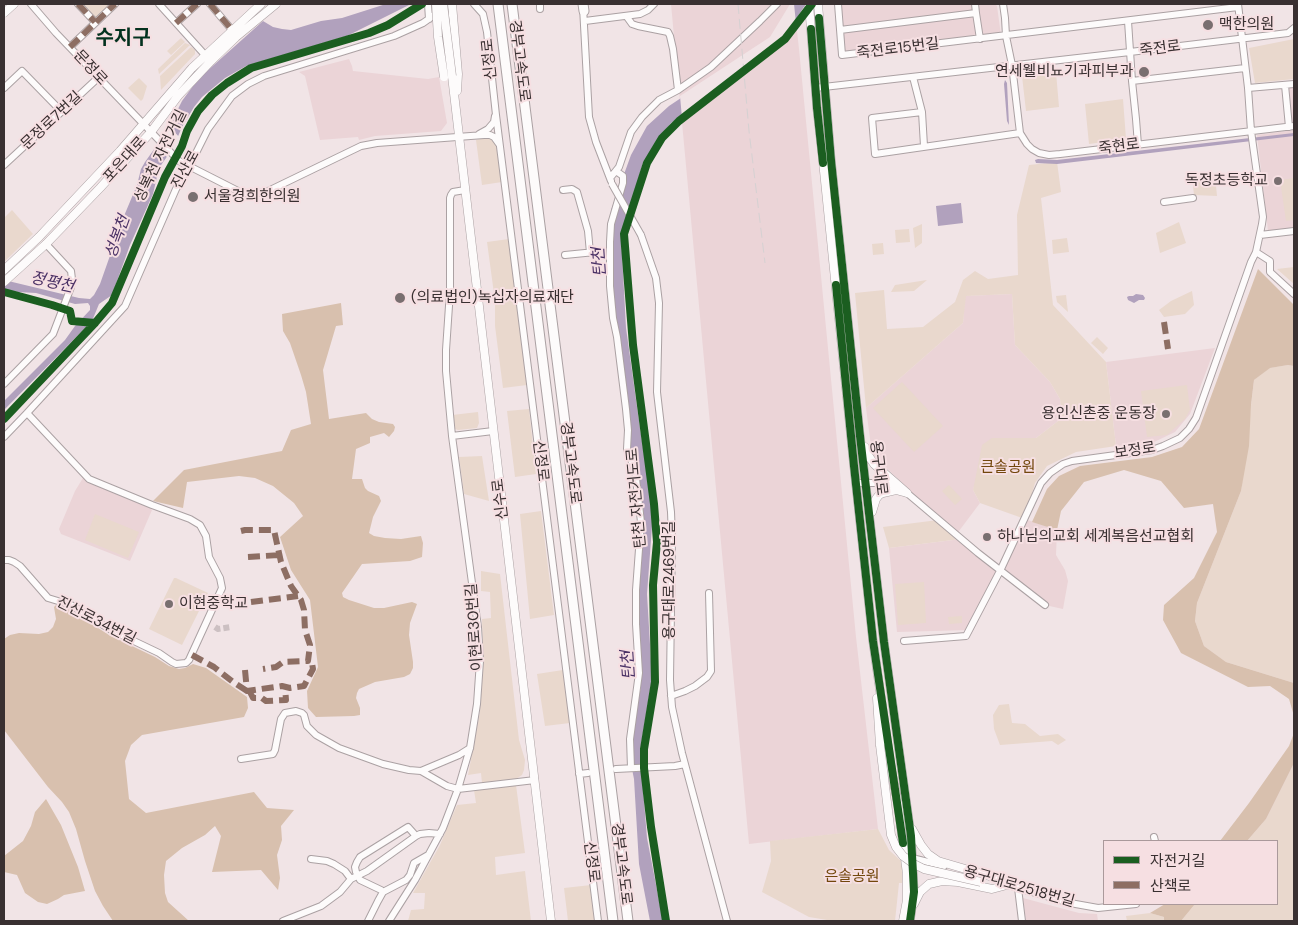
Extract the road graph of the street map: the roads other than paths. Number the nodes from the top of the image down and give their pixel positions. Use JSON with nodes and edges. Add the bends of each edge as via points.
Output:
{"nodes":[{"id":1,"x":14,"y":4,"type":"edge"},
{"id":2,"x":31,"y":4,"type":"edge"},
{"id":3,"x":78,"y":4,"type":"edge"},
{"id":4,"x":114,"y":4,"type":"edge"},
{"id":5,"x":159,"y":4,"type":"edge"},
{"id":6,"x":197,"y":4,"type":"edge"},
{"id":7,"x":210,"y":4,"type":"edge"},
{"id":8,"x":261,"y":4,"type":"edge"},
{"id":9,"x":276,"y":4,"type":"edge"},
{"id":10,"x":428,"y":4,"type":"edge"},
{"id":11,"x":436,"y":4,"type":"edge"},
{"id":12,"x":443,"y":4,"type":"edge"},
{"id":13,"x":451,"y":4,"type":"edge"},
{"id":14,"x":474,"y":4,"type":"edge"},
{"id":15,"x":498,"y":4,"type":"edge"},
{"id":16,"x":512,"y":4,"type":"edge"},
{"id":17,"x":654,"y":4,"type":"edge"},
{"id":18,"x":777,"y":4,"type":"edge"},
{"id":19,"x":809,"y":4,"type":"edge"},
{"id":20,"x":818,"y":4,"type":"edge"},
{"id":21,"x":838,"y":4,"type":"edge"},
{"id":22,"x":975,"y":4,"type":"edge"},
{"id":23,"x":1002,"y":4,"type":"edge"},
{"id":24,"x":1238,"y":6,"type":"edge"},
{"id":25,"x":584,"y":8,"type":"edge"},
{"id":26,"x":4,"y":13,"type":"edge"},
{"id":27,"x":976,"y":13,"type":"junction"},
{"id":28,"x":429,"y":16,"type":"junction"},
{"id":29,"x":627,"y":17,"type":"junction"},
{"id":30,"x":1128,"y":21,"type":"junction"},
{"id":31,"x":95,"y":22,"type":"junction"},
{"id":32,"x":176,"y":23,"type":"junction"},
{"id":33,"x":1294,"y":28,"type":"edge"},
{"id":34,"x":232,"y":30,"type":"junction"},
{"id":35,"x":840,"y":30,"type":"junction"},
{"id":36,"x":1006,"y":36,"type":"junction"},
{"id":37,"x":1242,"y":38,"type":"junction"},
{"id":38,"x":980,"y":39,"type":"junction"},
{"id":39,"x":70,"y":47,"type":"junction"},
{"id":40,"x":1130,"y":52,"type":"junction"},
{"id":41,"x":205,"y":55,"type":"junction"},
{"id":42,"x":1012,"y":65,"type":"junction"},
{"id":43,"x":1245,"y":68,"type":"junction"},
{"id":44,"x":451,"y":76,"type":"junction"},
{"id":45,"x":99,"y":77,"type":"junction"},
{"id":46,"x":913,"y":77,"type":"junction"},
{"id":47,"x":1132,"y":81,"type":"junction"},
{"id":48,"x":1294,"y":84,"type":"edge"},
{"id":49,"x":1285,"y":85,"type":"junction"},
{"id":50,"x":824,"y":87,"type":"junction"},
{"id":51,"x":4,"y":88,"type":"edge"},
{"id":52,"x":815,"y":88,"type":"junction"},
{"id":53,"x":1248,"y":88,"type":"junction"},
{"id":54,"x":678,"y":90,"type":"junction"},
{"id":55,"x":1291,"y":107,"type":"edge"},
{"id":56,"x":62,"y":112,"type":"junction"},
{"id":57,"x":922,"y":112,"type":"junction"},
{"id":58,"x":496,"y":115,"type":"junction"},
{"id":59,"x":143,"y":124,"type":"junction"},
{"id":60,"x":1292,"y":126,"type":"edge"},
{"id":61,"x":151,"y":132,"type":"junction"},
{"id":62,"x":1020,"y":133,"type":"junction"},
{"id":63,"x":476,"y":135,"type":"junction"},
{"id":64,"x":458,"y":136,"type":"junction"},
{"id":65,"x":1252,"y":137,"type":"junction"},
{"id":66,"x":1138,"y":145,"type":"junction"},
{"id":67,"x":500,"y":146,"type":"junction"},
{"id":68,"x":924,"y":146,"type":"junction"},
{"id":69,"x":4,"y":166,"type":"edge"},
{"id":70,"x":189,"y":167,"type":"junction"},
{"id":71,"x":616,"y":171,"type":"junction"},
{"id":72,"x":611,"y":181,"type":"junction"},
{"id":73,"x":465,"y":190,"type":"junction"},
{"id":74,"x":564,"y":190,"type":"dead end"},
{"id":75,"x":1193,"y":198,"type":"dead end"},
{"id":76,"x":1164,"y":202,"type":"dead end"},
{"id":77,"x":1294,"y":231,"type":"edge"},
{"id":78,"x":1260,"y":235,"type":"junction"},
{"id":79,"x":46,"y":244,"type":"junction"},
{"id":80,"x":1256,"y":252,"type":"junction"},
{"id":81,"x":565,"y":255,"type":"dead end"},
{"id":82,"x":4,"y":270,"type":"edge"},
{"id":83,"x":4,"y":282,"type":"edge"},
{"id":84,"x":1294,"y":294,"type":"edge"},
{"id":85,"x":4,"y":384,"type":"edge"},
{"id":86,"x":27,"y":413,"type":"junction"},
{"id":87,"x":493,"y":431,"type":"junction"},
{"id":88,"x":452,"y":436,"type":"junction"},
{"id":89,"x":860,"y":436,"type":"junction"},
{"id":90,"x":4,"y":437,"type":"edge"},
{"id":91,"x":856,"y":482,"type":"junction"},
{"id":92,"x":866,"y":482,"type":"junction"},
{"id":93,"x":907,"y":493,"type":"junction"},
{"id":94,"x":858,"y":503,"type":"junction"},
{"id":95,"x":871,"y":520,"type":"junction"},
{"id":96,"x":872,"y":534,"type":"junction"},
{"id":97,"x":4,"y":560,"type":"edge"},
{"id":98,"x":1000,"y":572,"type":"junction"},
{"id":99,"x":709,"y":593,"type":"dead end"},
{"id":100,"x":1045,"y":605,"type":"dead end"},
{"id":101,"x":904,"y":641,"type":"dead end"},
{"id":102,"x":875,"y":653,"type":"junction"},
{"id":103,"x":671,"y":696,"type":"junction"},
{"id":104,"x":470,"y":748,"type":"junction"},
{"id":105,"x":241,"y":759,"type":"dead end"},
{"id":106,"x":685,"y":764,"type":"junction"},
{"id":107,"x":632,"y":768,"type":"junction"},
{"id":108,"x":616,"y":769,"type":"dead end"},
{"id":109,"x":422,"y":771,"type":"junction"},
{"id":110,"x":588,"y":773,"type":"dead end"},
{"id":111,"x":579,"y":774,"type":"junction"},
{"id":112,"x":535,"y":780,"type":"junction"},
{"id":113,"x":458,"y":789,"type":"junction"},
{"id":114,"x":898,"y":804,"type":"junction"},
{"id":115,"x":909,"y":824,"type":"junction"},
{"id":116,"x":440,"y":834,"type":"junction"},
{"id":117,"x":416,"y":836,"type":"junction"},
{"id":118,"x":911,"y":836,"type":"junction"},
{"id":119,"x":430,"y":854,"type":"junction"},
{"id":120,"x":908,"y":857,"type":"junction"},
{"id":121,"x":312,"y":858,"type":"dead end"},
{"id":122,"x":354,"y":878,"type":"junction"},
{"id":123,"x":907,"y":884,"type":"junction"},
{"id":124,"x":1007,"y":885,"type":"junction"},
{"id":125,"x":1018,"y":888,"type":"junction"},
{"id":126,"x":383,"y":892,"type":"junction"},
{"id":127,"x":1126,"y":905,"type":"edge"},
{"id":128,"x":912,"y":913,"type":"edge"},
{"id":129,"x":284,"y":921,"type":"edge"},
{"id":130,"x":368,"y":921,"type":"edge"},
{"id":131,"x":389,"y":921,"type":"edge"},
{"id":132,"x":552,"y":921,"type":"edge"},
{"id":133,"x":598,"y":921,"type":"edge"},
{"id":134,"x":613,"y":921,"type":"edge"},
{"id":135,"x":628,"y":921,"type":"edge"},
{"id":136,"x":727,"y":921,"type":"edge"},
{"id":137,"x":904,"y":921,"type":"edge"},
{"id":138,"x":1022,"y":921,"type":"edge"}],
"edges":[{"from":1,"to":26,"type":"main road"},
{"from":2,"to":39,"type":"street","name":"문정로"},
{"from":3,"to":31,"type":"street"},
{"from":4,"to":31,"type":"street"},
{"from":5,"to":32,"type":"street"},
{"from":6,"to":32,"type":"street"},
{"from":7,"to":34,"type":"street"},
{"from":8,"to":34,"type":"main road","name":"포은대로"},
{"from":9,"to":61,"type":"main road","name":"포은대로","via":[[195,78]]},
{"from":10,"to":28,"type":"street"},
{"from":11,"to":44,"type":"main road","bridge":true,"via":[[438,37]]},
{"from":12,"to":44,"type":"main road","bridge":true},
{"from":13,"to":28,"type":"street","name":"진산로"},
{"from":13,"to":44,"type":"main road"},
{"from":14,"to":58,"type":"street","name":"신정로","via":[[483,14],[486,25]]},
{"from":15,"to":134,"type":"highway","name":"경부고속도로"},
{"from":16,"to":135,"type":"highway","name":"경부고속도로"},
{"from":17,"to":29,"type":"street","via":[[640,14]]},
{"from":18,"to":54,"type":"street","via":[[711,66]]},
{"from":19,"to":52,"type":"main road","name":"용구대로"},
{"from":20,"to":50,"type":"main road","name":"용구대로"},
{"from":21,"to":35,"type":"street","name":"죽전로15번길"},
{"from":22,"to":27,"type":"street"},
{"from":23,"to":36,"type":"street"},
{"from":24,"to":30,"type":"street","name":"죽전로15번길"},
{"from":24,"to":37,"type":"street","name":"보정로"},
{"from":25,"to":29,"type":"street"},
{"from":25,"to":72,"type":"street","via":[[589,117]]},
{"from":27,"to":35,"type":"street","name":"죽전로15번길"},
{"from":27,"to":38,"type":"street"},
{"from":28,"to":70,"type":"street","name":"진산로","via":[[410,30],[264,76],[248,84],[224,105],[195,151]]},
{"from":29,"to":54,"type":"street","via":[[632,24],[668,32]]},
{"from":30,"to":36,"type":"street","name":"죽전로15번길"},
{"from":30,"to":40,"type":"street"},
{"from":31,"to":39,"type":"street"},
{"from":32,"to":41,"type":"street"},
{"from":33,"to":37,"type":"street","name":"죽전로","via":[[1288,33]]},
{"from":34,"to":41,"type":"main road","name":"포은대로"},
{"from":35,"to":38,"type":"street","name":"죽전로15번길","via":[[842,55]]},
{"from":36,"to":38,"type":"street","name":"죽전로15번길"},
{"from":36,"to":42,"type":"street"},
{"from":37,"to":40,"type":"street","name":"죽전로"},
{"from":37,"to":43,"type":"street","name":"보정로"},
{"from":39,"to":45,"type":"street","name":"문정로"},
{"from":40,"to":42,"type":"street","name":"죽전로"},
{"from":40,"to":47,"type":"street"},
{"from":41,"to":59,"type":"main road","name":"포은대로"},
{"from":42,"to":46,"type":"street","name":"죽전로"},
{"from":42,"to":62,"type":"street"},
{"from":43,"to":47,"type":"street"},
{"from":43,"to":53,"type":"street","name":"보정로"},
{"from":44,"to":64,"type":"main road","name":"신수로"},
{"from":45,"to":56,"type":"street","name":"문정로7번길"},
{"from":45,"to":59,"type":"street","name":"문정로"},
{"from":46,"to":50,"type":"street","name":"죽전로"},
{"from":46,"to":57,"type":"street"},
{"from":47,"to":66,"type":"street"},
{"from":48,"to":49,"type":"street"},
{"from":49,"to":53,"type":"street"},
{"from":49,"to":55,"type":"street"},
{"from":50,"to":52,"type":"street","name":"죽전로"},
{"from":50,"to":89,"type":"main road","name":"용구대로"},
{"from":51,"to":56,"type":"street","via":[[22,71]]},
{"from":52,"to":91,"type":"main road","name":"용구대로"},
{"from":53,"to":65,"type":"street","name":"보정로"},
{"from":54,"to":71,"type":"street","via":[[659,100],[635,125]]},
{"from":55,"to":60,"type":"street"},
{"from":56,"to":69,"type":"street","name":"문정로7번길"},
{"from":57,"to":68,"type":"street"},
{"from":57,"to":68,"type":"street","via":[[872,118],[875,154]]},
{"from":58,"to":63,"type":"street","via":[[488,130]]},
{"from":58,"to":67,"type":"street","name":"신정로"},
{"from":59,"to":61,"type":"street","name":"문정로"},
{"from":59,"to":82,"type":"main road","name":"포은대로","via":[[39,237]]},
{"from":60,"to":65,"type":"street","name":"죽현로"},
{"from":61,"to":70,"type":"street","name":"문정로"},
{"from":61,"to":79,"type":"main road","name":"포은대로"},
{"from":62,"to":66,"type":"street","name":"죽현로","via":[[1032,149],[1049,155]]},
{"from":62,"to":68,"type":"street"},
{"from":63,"to":64,"type":"street","name":"문정로"},
{"from":63,"to":67,"type":"street","via":[[490,135]]},
{"from":64,"to":70,"type":"street","name":"문정로","via":[[361,146],[260,193],[236,190]]},
{"from":64,"to":73,"type":"main road","name":"신수로"},
{"from":65,"to":66,"type":"street","name":"죽현로"},
{"from":65,"to":78,"type":"street","name":"보정로","via":[[1263,217]]},
{"from":67,"to":111,"type":"street","name":"신정로"},
{"from":70,"to":86,"type":"street","name":"진산로","via":[[171,199],[125,306]]},
{"from":71,"to":72,"type":"street"},
{"from":71,"to":107,"type":"street","via":[[623,176],[623,183],[611,224],[610,286],[626,409],[627,449],[635,470],[641,522],[636,590],[639,673],[630,739]]},
{"from":72,"to":103,"type":"street","name":"용구대로2469번길","bridge":true,"via":[[641,235],[656,278],[659,303],[658,397],[672,538]]},
{"from":73,"to":87,"type":"main road","name":"신수로"},
{"from":73,"to":88,"type":"street","name":"이현로30번길","via":[[453,192],[450,198],[446,371]]},
{"from":74,"to":81,"type":"street","via":[[577,192],[593,252]]},
{"from":75,"to":76,"type":"street"},
{"from":77,"to":78,"type":"street"},
{"from":78,"to":80,"type":"street","name":"보정로"},
{"from":79,"to":83,"type":"main road","name":"포은대로"},
{"from":79,"to":85,"type":"street","via":[[71,271],[70,291],[53,334]]},
{"from":80,"to":84,"type":"street","via":[[1270,260],[1270,272]]},
{"from":80,"to":98,"type":"street","name":"보정로","via":[[1196,418],[1189,429],[1180,438],[1152,450],[1072,460],[1050,472],[1041,483]]},
{"from":86,"to":90,"type":"street","name":"진산로"},
{"from":86,"to":97,"type":"street","name":"진산로34번길","via":[[90,479],[196,521],[204,531],[209,557],[222,583],[221,592],[193,653],[186,663],[181,664],[113,631],[71,605],[48,598],[20,566]]},
{"from":87,"to":88,"type":"street"},
{"from":87,"to":112,"type":"main road","name":"신수로"},
{"from":88,"to":104,"type":"street","name":"이현로30번길","via":[[479,639],[477,704]]},
{"from":89,"to":92,"type":"main road","name":"용구대로"},
{"from":89,"to":93,"type":"main road","via":[[874,464]]},
{"from":91,"to":92,"type":"street"},
{"from":91,"to":94,"type":"main road","name":"용구대로"},
{"from":92,"to":93,"type":"street","via":[[886,483]]},
{"from":92,"to":95,"type":"main road","name":"용구대로"},
{"from":93,"to":95,"type":"main road","via":[[892,490],[879,495],[873,505]]},
{"from":93,"to":98,"type":"street"},
{"from":94,"to":96,"type":"main road","via":[[863,502],[867,529]]},
{"from":94,"to":102,"type":"main road","name":"용구대로"},
{"from":95,"to":96,"type":"main road","name":"용구대로"},
{"from":96,"to":115,"type":"main road","name":"용구대로"},
{"from":98,"to":100,"type":"street"},
{"from":98,"to":101,"type":"street","name":"보정로","via":[[966,636]]},
{"from":99,"to":103,"type":"street","via":[[711,671],[696,686]]},
{"from":102,"to":114,"type":"main road","name":"용구대로"},
{"from":102,"to":124,"type":"main road","bridge":true,"via":[[880,745],[891,835],[896,848],[924,869]]},
{"from":103,"to":106,"type":"street","name":"용구대로2469번길"},
{"from":104,"to":109,"type":"street"},
{"from":104,"to":113,"type":"street","name":"이현로30번길"},
{"from":105,"to":109,"type":"street","via":[[273,754],[281,719],[285,713],[296,711],[304,715],[307,726],[316,735],[339,748],[382,764]]},
{"from":106,"to":107,"type":"street"},
{"from":106,"to":136,"type":"street","name":"용구대로2469번길"},
{"from":107,"to":108,"type":"street"},
{"from":109,"to":113,"type":"street"},
{"from":110,"to":111,"type":"street"},
{"from":111,"to":133,"type":"street","name":"신정로"},
{"from":112,"to":113,"type":"street"},
{"from":112,"to":132,"type":"main road","name":"신수로"},
{"from":113,"to":116,"type":"street","name":"이현로30번길"},
{"from":114,"to":118,"type":"main road","via":[[904,812],[908,837]]},
{"from":114,"to":120,"type":"main road","name":"용구대로"},
{"from":115,"to":118,"type":"main road","name":"용구대로"},
{"from":115,"to":124,"type":"main road","via":[[928,854],[938,861],[996,878]]},
{"from":116,"to":117,"type":"street"},
{"from":116,"to":119,"type":"street","name":"이현로30번길"},
{"from":117,"to":122,"type":"street"},
{"from":117,"to":122,"type":"street","via":[[408,827],[365,854],[357,862]]},
{"from":118,"to":120,"type":"main road","name":"용구대로"},
{"from":119,"to":126,"type":"street","via":[[414,863],[406,880]]},
{"from":119,"to":131,"type":"street","name":"이현로30번길"},
{"from":120,"to":123,"type":"main road","name":"용구대로"},
{"from":120,"to":124,"type":"street","name":"용구대로2518번길"},
{"from":120,"to":128,"type":"main road","name":"용구대로","via":[[914,884]]},
{"from":121,"to":122,"type":"street","via":[[327,860]]},
{"from":122,"to":126,"type":"street"},
{"from":122,"to":129,"type":"street","via":[[321,906]]},
{"from":123,"to":128,"type":"main road","via":[[912,884]]},
{"from":123,"to":137,"type":"main road","name":"용구대로"},
{"from":124,"to":125,"type":"street","name":"용구대로2518번길"},
{"from":124,"to":128,"type":"main road","via":[[992,889],[958,882],[929,884],[920,892]]},
{"from":125,"to":127,"type":"street","name":"용구대로2518번길","via":[[1098,908]]},
{"from":125,"to":138,"type":"street"},
{"from":126,"to":130,"type":"street"}]}
